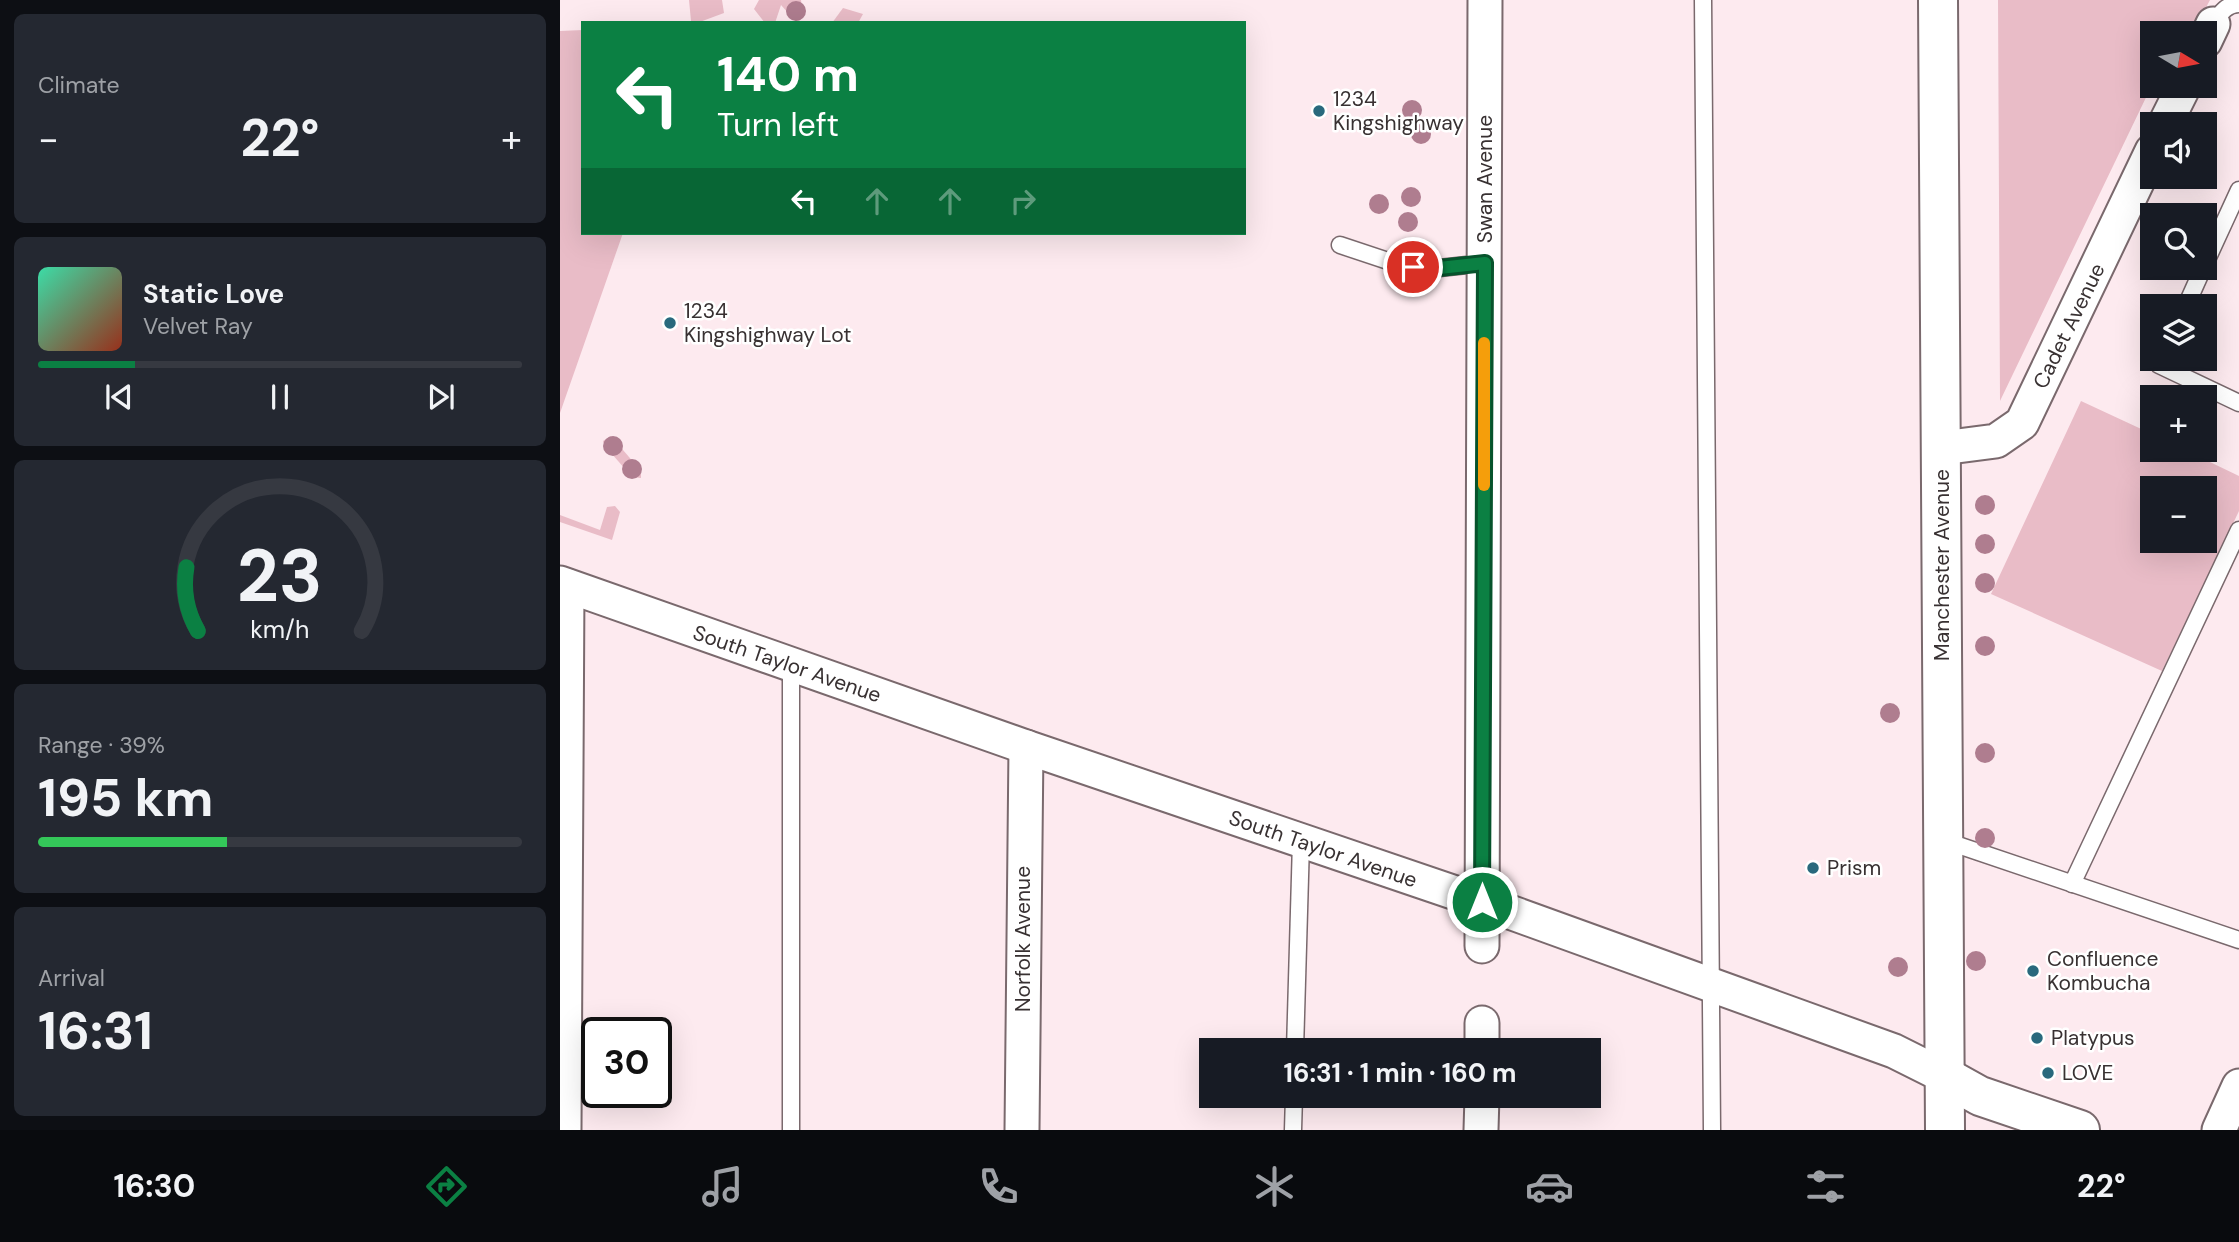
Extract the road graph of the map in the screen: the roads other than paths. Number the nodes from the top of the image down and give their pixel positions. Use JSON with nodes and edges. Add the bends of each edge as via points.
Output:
{"nodes":[{"id":1,"x":1485,"y":0,"type":"edge"},
{"id":2,"x":1703,"y":0,"type":"edge"},
{"id":3,"x":1938,"y":0,"type":"edge"},
{"id":4,"x":2239,"y":4,"type":"edge"},
{"id":5,"x":2216,"y":21,"type":"edge"},
{"id":6,"x":2140,"y":176,"type":"edge"},
{"id":7,"x":2239,"y":190,"type":"edge"},
{"id":8,"x":2217,"y":238,"type":"edge"},
{"id":9,"x":1340,"y":245,"type":"dead end"},
{"id":10,"x":1485,"y":263,"type":"junction"},
{"id":11,"x":2172,"y":371,"type":"edge"},
{"id":12,"x":2239,"y":403,"type":"edge"},
{"id":13,"x":1942,"y":448,"type":"junction"},
{"id":14,"x":2239,"y":530,"type":"edge"},
{"id":15,"x":564,"y":584,"type":"edge"},
{"id":16,"x":792,"y":666,"type":"junction"},
{"id":17,"x":1026,"y":747,"type":"junction"},
{"id":18,"x":1942,"y":839,"type":"junction"},
{"id":19,"x":1301,"y":842,"type":"junction"},
{"id":20,"x":2072,"y":884,"type":"junction"},
{"id":21,"x":1482,"y":902,"type":"junction"},
{"id":22,"x":2239,"y":940,"type":"edge"},
{"id":23,"x":1482,"y":946,"type":"dead end"},
{"id":24,"x":1713,"y":986,"type":"junction"},
{"id":25,"x":1295,"y":1038,"type":"edge"},
{"id":26,"x":1944,"y":1076,"type":"junction"},
{"id":27,"x":2239,"y":1086,"type":"edge"},
{"id":28,"x":1294,"y":1108,"type":"edge"},
{"id":29,"x":1482,"y":1108,"type":"edge"},
{"id":30,"x":564,"y":1130,"type":"edge"},
{"id":31,"x":791,"y":1130,"type":"edge"},
{"id":32,"x":1022,"y":1130,"type":"edge"},
{"id":33,"x":1293,"y":1130,"type":"edge"},
{"id":34,"x":1482,"y":1130,"type":"edge"},
{"id":35,"x":1712,"y":1130,"type":"edge"},
{"id":36,"x":1945,"y":1130,"type":"edge"},
{"id":37,"x":2080,"y":1130,"type":"edge"},
{"id":38,"x":2219,"y":1130,"type":"edge"}],
"edges":[{"from":1,"to":10,"type":"street","name":"Swan Avenue"},
{"from":2,"to":24,"type":"lane"},
{"from":3,"to":13,"type":"main road","name":"Manchester Avenue"},
{"from":4,"to":5,"type":"lane","via":[[2223,10]]},
{"from":6,"to":13,"type":"street","name":"Cadet Avenue","via":[[2022,424],[1996,441]]},
{"from":7,"to":8,"type":"lane"},
{"from":9,"to":10,"type":"lane","via":[[1397,264],[1430,269]]},
{"from":10,"to":21,"type":"street","name":"Swan Avenue"},
{"from":11,"to":12,"type":"lane"},
{"from":13,"to":18,"type":"main road","name":"Manchester Avenue"},
{"from":14,"to":20,"type":"lane"},
{"from":15,"to":16,"type":"street","name":"South Taylor Avenue"},
{"from":15,"to":30,"type":"street"},
{"from":16,"to":17,"type":"street","name":"South Taylor Avenue"},
{"from":16,"to":31,"type":"lane"},
{"from":17,"to":19,"type":"street","name":"South Taylor Avenue"},
{"from":17,"to":32,"type":"street","name":"Norfolk Avenue"},
{"from":18,"to":20,"type":"lane"},
{"from":18,"to":26,"type":"main road","name":"Manchester Avenue"},
{"from":19,"to":21,"type":"street","name":"South Taylor Avenue"},
{"from":19,"to":25,"type":"lane"},
{"from":20,"to":22,"type":"lane"},
{"from":21,"to":23,"type":"street","name":"Swan Avenue"},
{"from":21,"to":24,"type":"street","name":"South Taylor Avenue"},
{"from":24,"to":26,"type":"street","name":"South Taylor Avenue","via":[[1894,1051]]},
{"from":24,"to":35,"type":"lane"},
{"from":26,"to":36,"type":"main road","name":"Manchester Avenue"},
{"from":26,"to":37,"type":"main road","name":"South Taylor Avenue","via":[[1980,1096]]},
{"from":27,"to":38,"type":"street"},
{"from":28,"to":33,"type":"lane"},
{"from":29,"to":34,"type":"street"}]}
